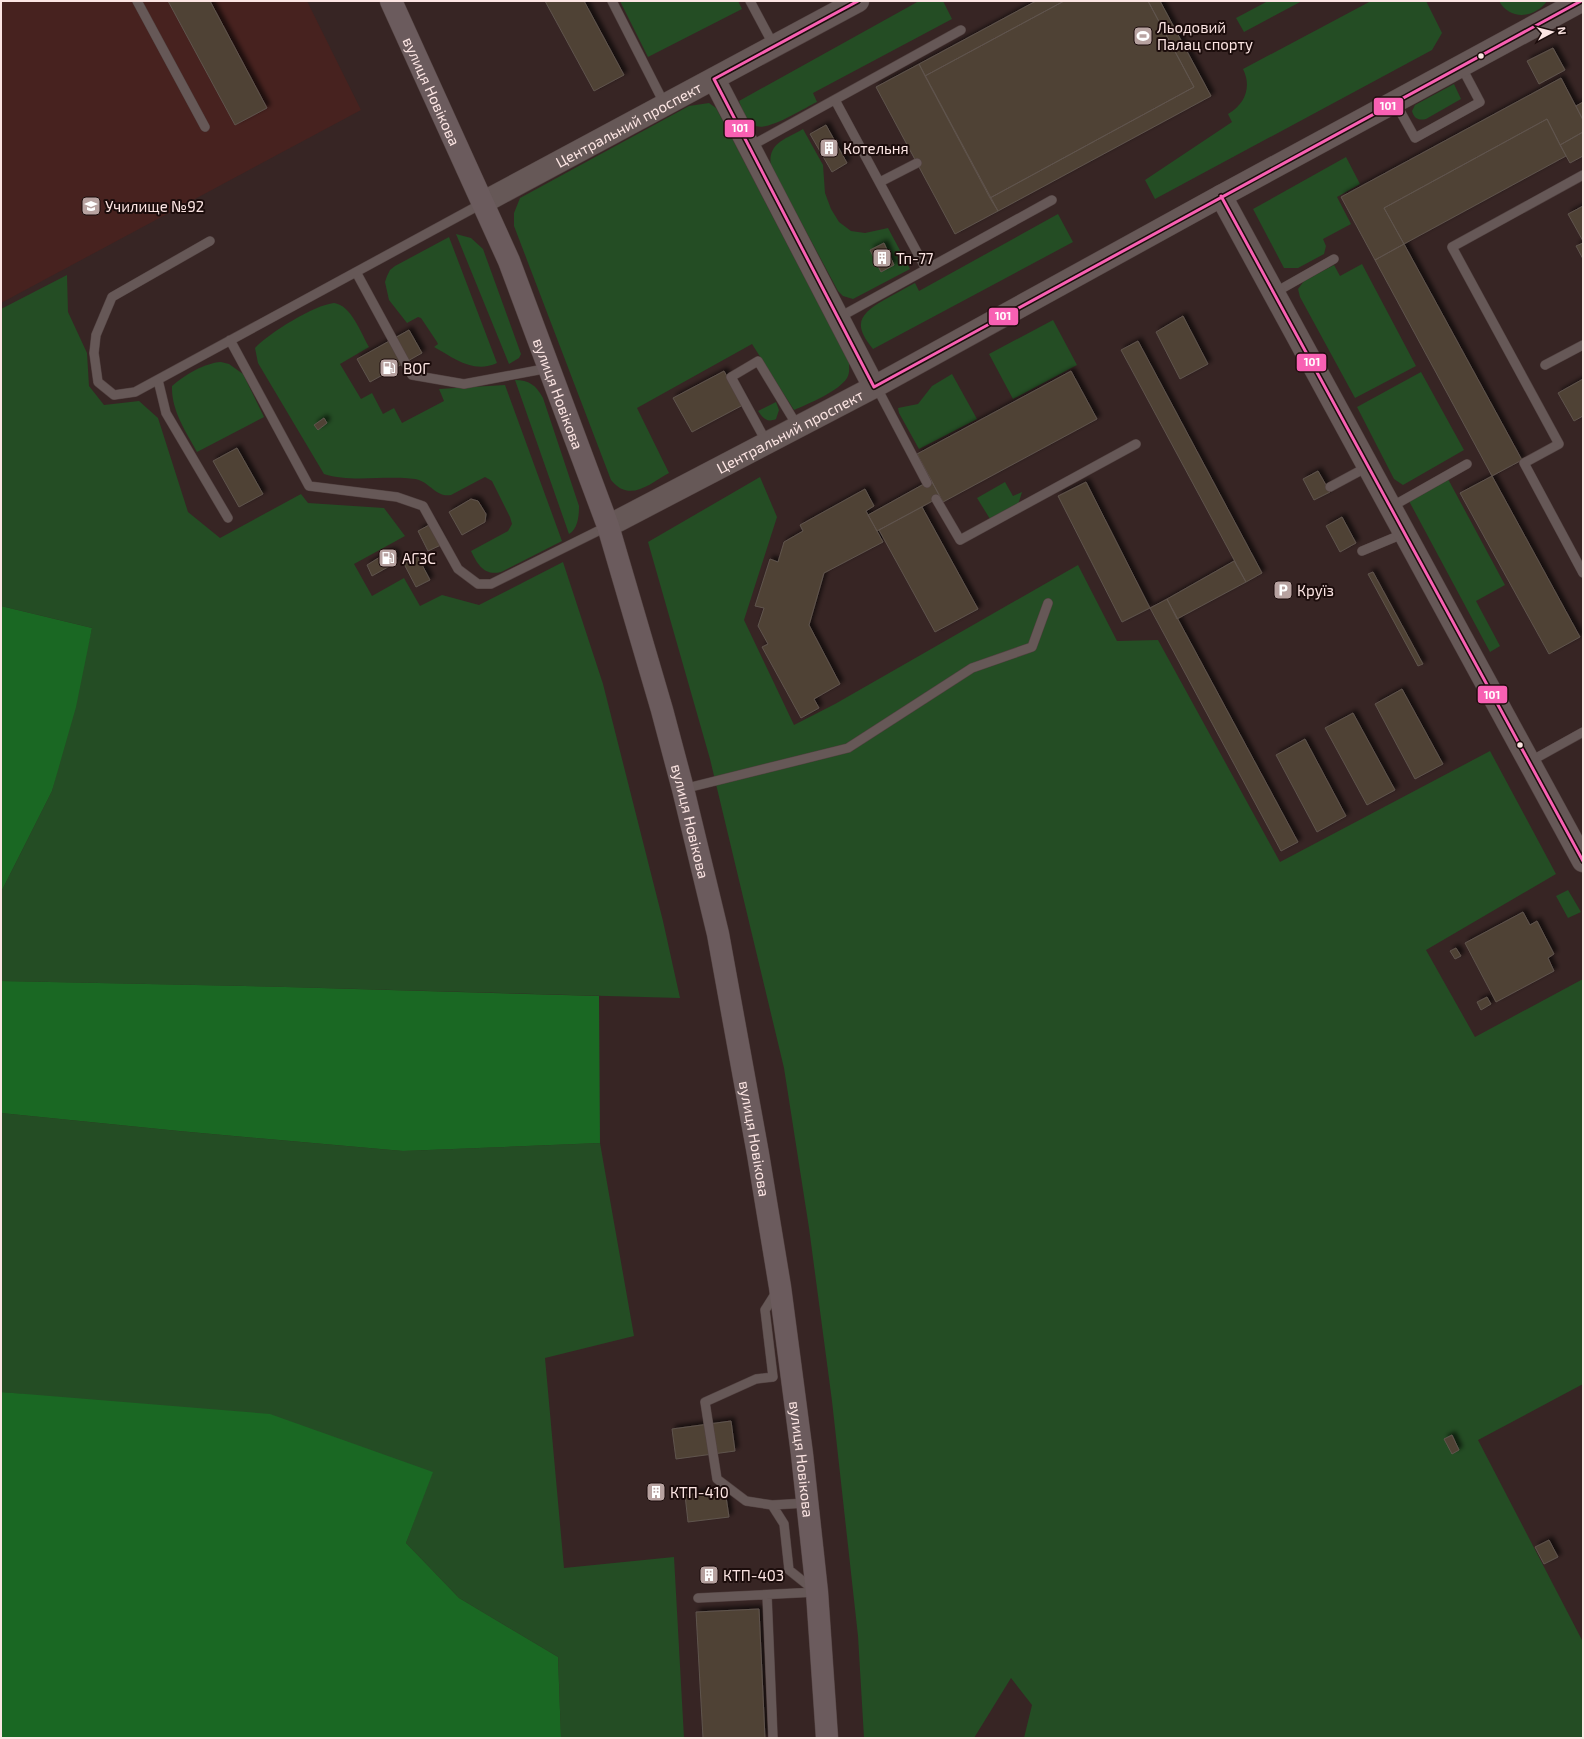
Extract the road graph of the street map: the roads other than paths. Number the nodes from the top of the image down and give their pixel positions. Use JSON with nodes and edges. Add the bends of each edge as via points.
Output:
{"nodes":[{"id":1,"x":137,"y":1,"type":"edge"},
{"id":2,"x":391,"y":1,"type":"edge"},
{"id":3,"x":612,"y":1,"type":"edge"},
{"id":4,"x":750,"y":1,"type":"edge"},
{"id":5,"x":858,"y":1,"type":"edge"},
{"id":6,"x":1581,"y":1,"type":"edge"},
{"id":7,"x":961,"y":30,"type":"dead end"},
{"id":8,"x":774,"y":46,"type":"junction"},
{"id":9,"x":1461,"y":66,"type":"junction"},
{"id":10,"x":714,"y":79,"type":"junction"},
{"id":11,"x":836,"y":100,"type":"junction"},
{"id":12,"x":1394,"y":102,"type":"junction"},
{"id":13,"x":665,"y":105,"type":"junction"},
{"id":14,"x":205,"y":127,"type":"dead end"},
{"id":15,"x":749,"y":147,"type":"junction"},
{"id":16,"x":917,"y":163,"type":"dead end"},
{"id":17,"x":1583,"y":175,"type":"edge"},
{"id":18,"x":880,"y":182,"type":"junction"},
{"id":19,"x":1221,"y":196,"type":"junction"},
{"id":20,"x":1052,"y":200,"type":"dead end"},
{"id":21,"x":484,"y":202,"type":"junction"},
{"id":22,"x":210,"y":241,"type":"dead end"},
{"id":23,"x":1334,"y":259,"type":"dead end"},
{"id":24,"x":926,"y":269,"type":"junction"},
{"id":25,"x":356,"y":272,"type":"junction"},
{"id":26,"x":1274,"y":293,"type":"junction"},
{"id":27,"x":838,"y":318,"type":"junction"},
{"id":28,"x":230,"y":340,"type":"junction"},
{"id":29,"x":1583,"y":346,"type":"edge"},
{"id":30,"x":1545,"y":365,"type":"dead end"},
{"id":31,"x":549,"y":368,"type":"junction"},
{"id":32,"x":158,"y":380,"type":"junction"},
{"id":33,"x":875,"y":386,"type":"junction"},
{"id":34,"x":798,"y":426,"type":"junction"},
{"id":35,"x":766,"y":443,"type":"junction"},
{"id":36,"x":1136,"y":444,"type":"dead end"},
{"id":37,"x":1467,"y":464,"type":"dead end"},
{"id":38,"x":1369,"y":466,"type":"junction"},
{"id":39,"x":927,"y":483,"type":"dead end"},
{"id":40,"x":1330,"y":487,"type":"dead end"},
{"id":41,"x":936,"y":499,"type":"dead end"},
{"id":42,"x":1391,"y":507,"type":"junction"},
{"id":43,"x":228,"y":518,"type":"dead end"},
{"id":44,"x":608,"y":526,"type":"junction"},
{"id":45,"x":1404,"y":533,"type":"junction"},
{"id":46,"x":1362,"y":551,"type":"dead end"},
{"id":47,"x":1583,"y":573,"type":"edge"},
{"id":48,"x":1048,"y":603,"type":"dead end"},
{"id":49,"x":1583,"y":732,"type":"edge"},
{"id":50,"x":1529,"y":762,"type":"junction"},
{"id":51,"x":683,"y":789,"type":"junction"},
{"id":52,"x":1583,"y":860,"type":"edge"},
{"id":53,"x":783,"y":1376,"type":"junction"},
{"id":54,"x":807,"y":1503,"type":"junction"},
{"id":55,"x":772,"y":1505,"type":"junction"},
{"id":56,"x":817,"y":1592,"type":"junction"},
{"id":57,"x":767,"y":1595,"type":"junction"},
{"id":58,"x":698,"y":1598,"type":"dead end"},
{"id":59,"x":773,"y":1738,"type":"edge"},
{"id":60,"x":827,"y":1738,"type":"edge"}],
"edges":[{"from":1,"to":14,"type":"lane"},
{"from":2,"to":21,"type":"main road","name":"вулиця Новікова"},
{"from":3,"to":13,"type":"lane"},
{"from":4,"to":8,"type":"lane"},
{"from":5,"to":8,"type":"street","name":"Центральний проспект"},
{"from":6,"to":9,"type":"street","name":"Центральний проспект"},
{"from":7,"to":11,"type":"lane"},
{"from":8,"to":10,"type":"street","name":"Центральний проспект"},
{"from":9,"to":12,"type":"street","name":"Центральний проспект"},
{"from":9,"to":12,"type":"lane","via":[[1480,102],[1415,138]]},
{"from":10,"to":13,"type":"street","name":"Центральний проспект"},
{"from":10,"to":15,"type":"street"},
{"from":11,"to":15,"type":"lane"},
{"from":11,"to":18,"type":"lane"},
{"from":12,"to":19,"type":"street","name":"Центральний проспект"},
{"from":13,"to":21,"type":"street","name":"Центральний проспект"},
{"from":15,"to":27,"type":"street"},
{"from":16,"to":18,"type":"lane"},
{"from":17,"to":47,"type":"lane","via":[[1452,247],[1559,444],[1524,463]]},
{"from":18,"to":24,"type":"lane"},
{"from":19,"to":26,"type":"street"},
{"from":19,"to":33,"type":"street","name":"Центральний проспект"},
{"from":20,"to":24,"type":"lane"},
{"from":21,"to":25,"type":"lane"},
{"from":21,"to":31,"type":"main road","name":"вулиця Новікова"},
{"from":22,"to":32,"type":"lane","via":[[112,297],[96,335],[94,353],[98,382],[114,395],[135,392]]},
{"from":23,"to":26,"type":"lane"},
{"from":24,"to":27,"type":"lane"},
{"from":25,"to":28,"type":"lane"},
{"from":25,"to":31,"type":"lane","via":[[412,375],[464,384]]},
{"from":26,"to":38,"type":"street"},
{"from":27,"to":33,"type":"street"},
{"from":28,"to":32,"type":"lane"},
{"from":28,"to":44,"type":"lane","via":[[310,486],[397,497],[423,506],[458,569],[478,584],[491,584]]},
{"from":29,"to":30,"type":"lane"},
{"from":31,"to":44,"type":"main road","name":"вулиця Новікова"},
{"from":32,"to":43,"type":"lane","via":[[166,413]]},
{"from":33,"to":34,"type":"street","name":"Центральний проспект"},
{"from":33,"to":39,"type":"lane"},
{"from":34,"to":35,"type":"street","name":"Центральний проспект"},
{"from":34,"to":35,"type":"lane","via":[[758,361],[731,377]]},
{"from":35,"to":44,"type":"street","name":"Центральний проспект"},
{"from":36,"to":41,"type":"lane","via":[[960,540]]},
{"from":37,"to":42,"type":"lane"},
{"from":38,"to":40,"type":"lane"},
{"from":38,"to":42,"type":"street"},
{"from":42,"to":45,"type":"street"},
{"from":44,"to":51,"type":"main road","name":"вулиця Новікова"},
{"from":45,"to":46,"type":"lane"},
{"from":45,"to":50,"type":"street"},
{"from":48,"to":51,"type":"lane","via":[[1032,647],[972,668],[848,748]]},
{"from":49,"to":50,"type":"lane"},
{"from":50,"to":52,"type":"street"},
{"from":51,"to":53,"type":"main road","name":"вулиця Новікова","via":[[718,934],[758,1154],[780,1287]]},
{"from":53,"to":54,"type":"main road","name":"вулиця Новікова"},
{"from":53,"to":55,"type":"lane","via":[[756,1379],[705,1402],[717,1479],[746,1501]]},
{"from":54,"to":55,"type":"lane"},
{"from":54,"to":56,"type":"main road","name":"вулиця Новікова"},
{"from":55,"to":56,"type":"lane","via":[[784,1524],[789,1570]]},
{"from":56,"to":57,"type":"lane"},
{"from":56,"to":60,"type":"main road","name":"вулиця Новікова"},
{"from":57,"to":58,"type":"lane"},
{"from":57,"to":59,"type":"lane"}]}
